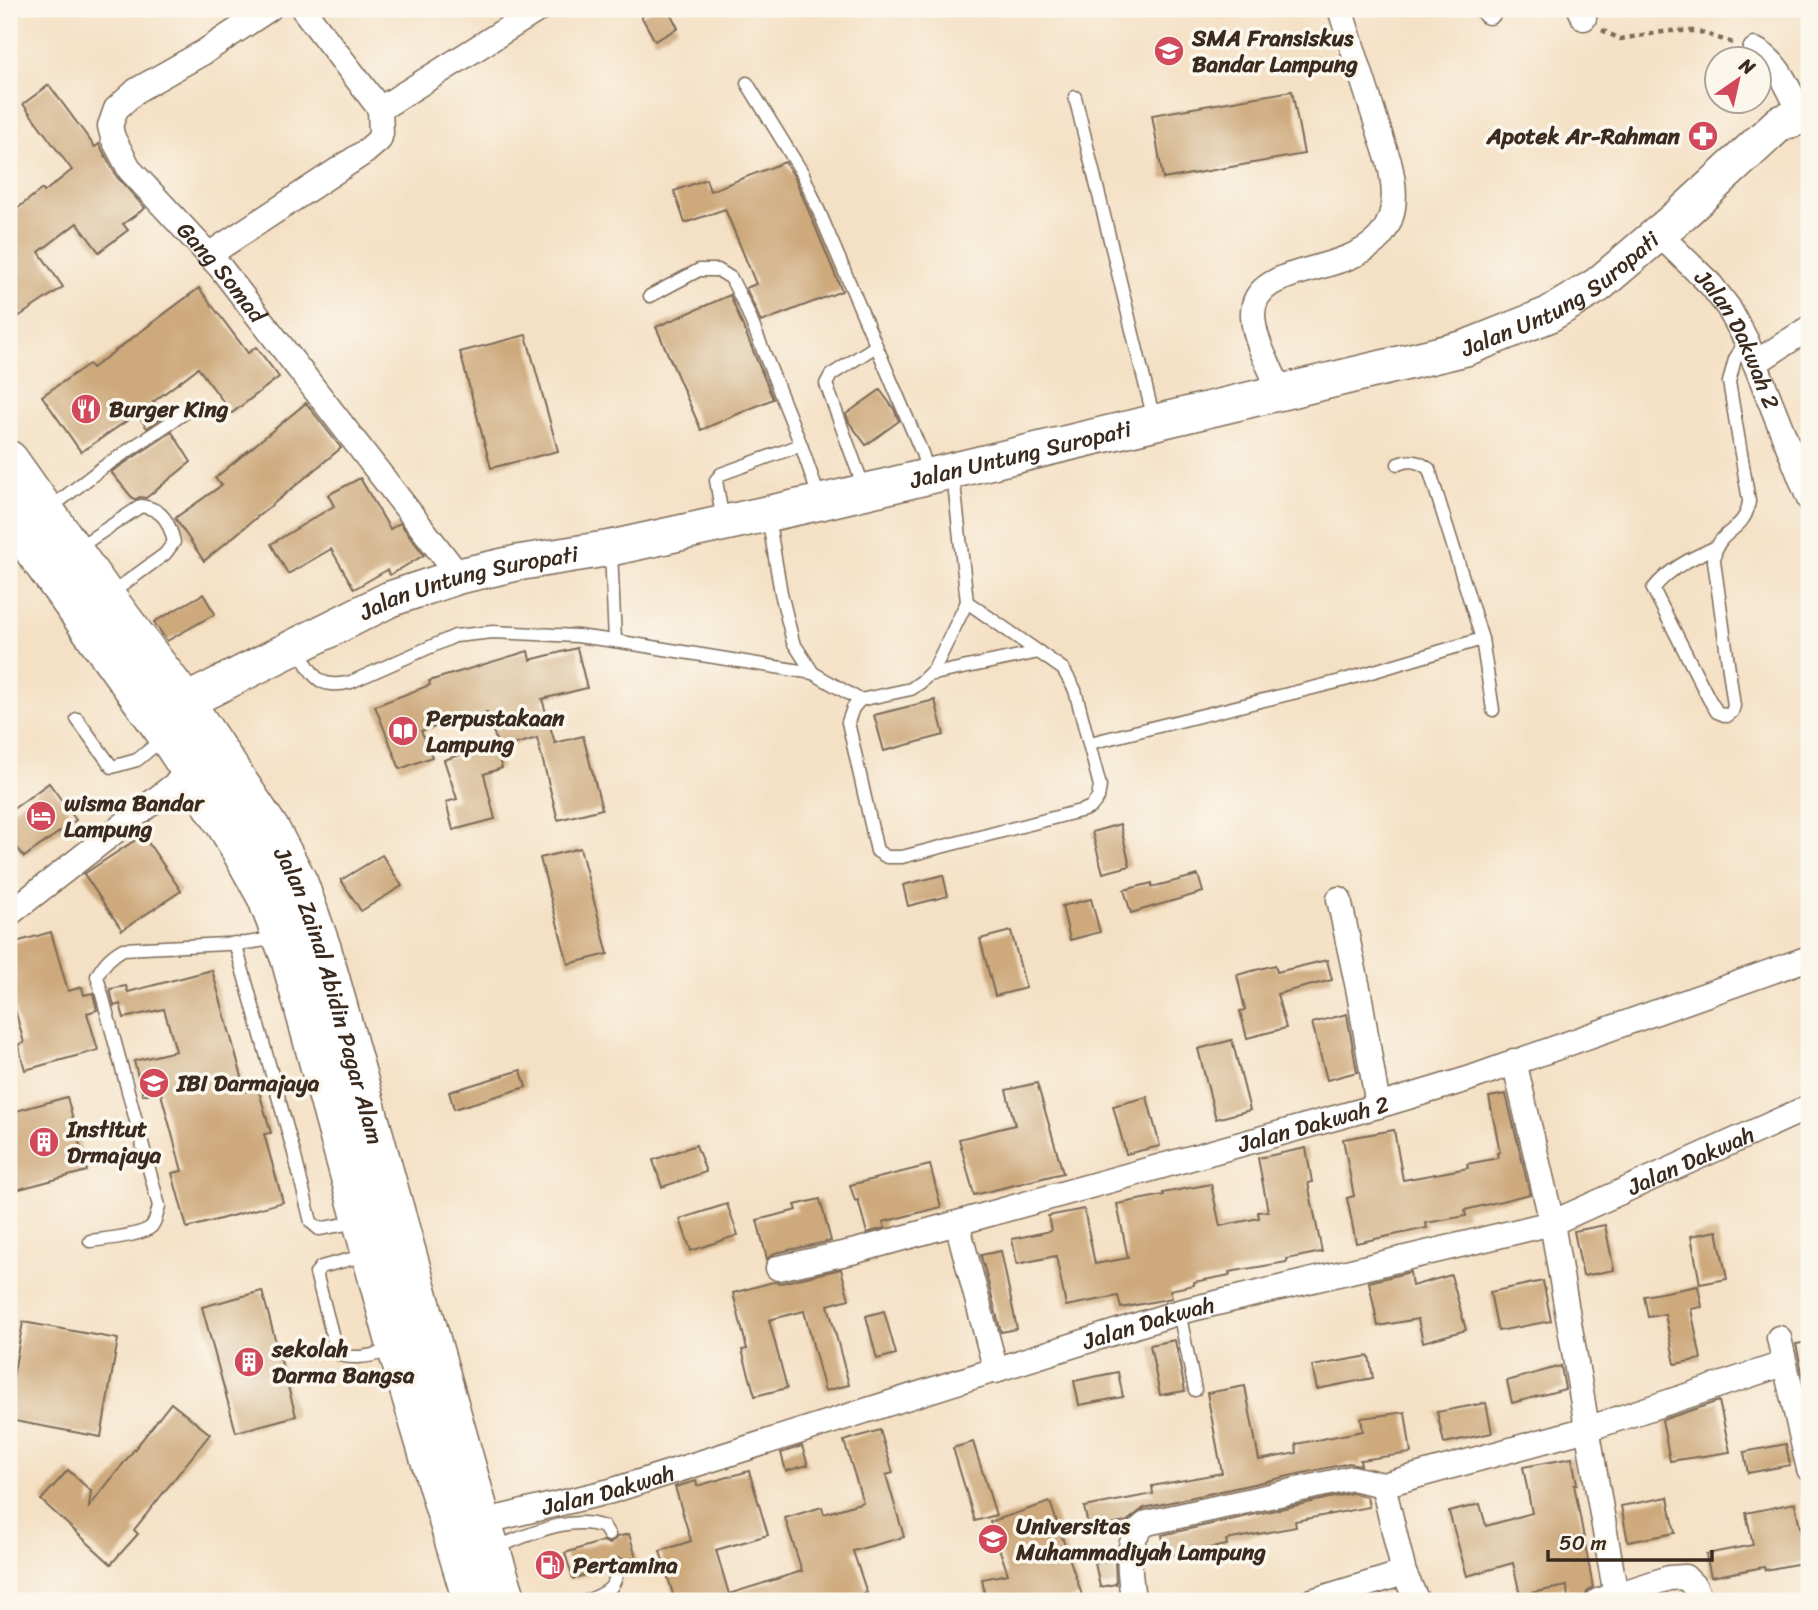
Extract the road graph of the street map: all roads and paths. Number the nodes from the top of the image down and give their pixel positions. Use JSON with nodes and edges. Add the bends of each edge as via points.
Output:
{"nodes":[{"id":1,"x":269,"y":9,"type":"edge"},
{"id":2,"x":303,"y":9,"type":"edge"},
{"id":3,"x":539,"y":9,"type":"edge"},
{"id":4,"x":1340,"y":9,"type":"edge"},
{"id":5,"x":1582,"y":13,"type":"edge"},
{"id":6,"x":1743,"y":46,"type":"edge"},
{"id":7,"x":1772,"y":63,"type":"edge"},
{"id":8,"x":747,"y":83,"type":"dead end"},
{"id":9,"x":1075,"y":97,"type":"dead end"},
{"id":10,"x":380,"y":109,"type":"junction"},
{"id":11,"x":1806,"y":116,"type":"edge"},
{"id":12,"x":1658,"y":233,"type":"junction"},
{"id":13,"x":210,"y":254,"type":"junction"},
{"id":14,"x":650,"y":296,"type":"dead end"},
{"id":15,"x":1809,"y":328,"type":"edge"},
{"id":16,"x":1746,"y":340,"type":"junction"},
{"id":17,"x":876,"y":346,"type":"junction"},
{"id":18,"x":1755,"y":363,"type":"junction"},
{"id":19,"x":1282,"y":392,"type":"junction"},
{"id":20,"x":189,"y":410,"type":"dead end"},
{"id":21,"x":1155,"y":423,"type":"junction"},
{"id":22,"x":802,"y":445,"type":"junction"},
{"id":23,"x":9,"y":460,"type":"edge"},
{"id":24,"x":1398,"y":464,"type":"dead end"},
{"id":25,"x":941,"y":474,"type":"junction"},
{"id":26,"x":865,"y":492,"type":"junction"},
{"id":27,"x":1809,"y":499,"type":"edge"},
{"id":28,"x":821,"y":502,"type":"junction"},
{"id":29,"x":768,"y":513,"type":"junction"},
{"id":30,"x":723,"y":522,"type":"junction"},
{"id":31,"x":611,"y":548,"type":"junction"},
{"id":32,"x":1714,"y":548,"type":"junction"},
{"id":33,"x":60,"y":553,"type":"edge"},
{"id":34,"x":459,"y":576,"type":"junction"},
{"id":35,"x":968,"y":602,"type":"junction"},
{"id":36,"x":1482,"y":639,"type":"junction"},
{"id":37,"x":615,"y":641,"type":"junction"},
{"id":38,"x":295,"y":645,"type":"junction"},
{"id":39,"x":1039,"y":652,"type":"junction"},
{"id":40,"x":813,"y":673,"type":"junction"},
{"id":41,"x":929,"y":675,"type":"junction"},
{"id":42,"x":860,"y":700,"type":"junction"},
{"id":43,"x":185,"y":702,"type":"junction"},
{"id":44,"x":1493,"y":710,"type":"dead end"},
{"id":45,"x":77,"y":719,"type":"dead end"},
{"id":46,"x":167,"y":735,"type":"junction"},
{"id":47,"x":1090,"y":743,"type":"junction"},
{"id":48,"x":191,"y":772,"type":"junction"},
{"id":49,"x":1339,"y":899,"type":"dead end"},
{"id":50,"x":9,"y":914,"type":"edge"},
{"id":51,"x":282,"y":937,"type":"junction"},
{"id":52,"x":235,"y":943,"type":"junction"},
{"id":53,"x":1809,"y":958,"type":"edge"},
{"id":54,"x":1514,"y":1062,"type":"junction"},
{"id":55,"x":1378,"y":1106,"type":"junction"},
{"id":56,"x":1809,"y":1107,"type":"edge"},
{"id":57,"x":957,"y":1223,"type":"junction"},
{"id":58,"x":1552,"y":1223,"type":"junction"},
{"id":59,"x":375,"y":1235,"type":"junction"},
{"id":60,"x":90,"y":1241,"type":"dead end"},
{"id":61,"x":778,"y":1268,"type":"dead end"},
{"id":62,"x":1179,"y":1312,"type":"junction"},
{"id":63,"x":1779,"y":1338,"type":"dead end"},
{"id":64,"x":397,"y":1349,"type":"junction"},
{"id":65,"x":1783,"y":1364,"type":"junction"},
{"id":66,"x":996,"y":1371,"type":"junction"},
{"id":67,"x":1195,"y":1390,"type":"dead end"},
{"id":68,"x":1587,"y":1429,"type":"junction"},
{"id":69,"x":1809,"y":1469,"type":"edge"},
{"id":70,"x":1382,"y":1485,"type":"junction"},
{"id":71,"x":609,"y":1535,"type":"dead end"},
{"id":72,"x":486,"y":1536,"type":"junction"},
{"id":73,"x":618,"y":1566,"type":"dead end"},
{"id":74,"x":1404,"y":1573,"type":"junction"},
{"id":75,"x":1607,"y":1599,"type":"edge"},
{"id":76,"x":472,"y":1601,"type":"edge"},
{"id":77,"x":507,"y":1601,"type":"edge"},
{"id":78,"x":586,"y":1601,"type":"edge"},
{"id":79,"x":1133,"y":1601,"type":"edge"},
{"id":80,"x":1312,"y":1601,"type":"edge"},
{"id":81,"x":1417,"y":1601,"type":"edge"},
{"id":82,"x":1701,"y":1601,"type":"edge"}],
"edges":[{"from":1,"to":13,"type":"street","name":"Gang Somad","via":[[137,90],[116,109],[110,126],[131,170]]},
{"from":2,"to":10,"type":"street"},
{"from":3,"to":10,"type":"street"},
{"from":4,"to":19,"type":"street","via":[[1389,162],[1394,204],[1384,231],[1354,257],[1276,279],[1264,287],[1253,314],[1259,341]]},
{"from":5,"to":6,"type":"path","via":[[1620,39],[1697,31]]},
{"from":7,"to":11,"type":"street"},
{"from":8,"to":17,"type":"lane","via":[[803,174]]},
{"from":9,"to":21,"type":"lane"},
{"from":10,"to":13,"type":"street","via":[[381,132],[374,145]]},
{"from":11,"to":12,"type":"main road","name":"Jalan Untung Suropati","via":[[1780,123]]},
{"from":12,"to":16,"type":"street","name":"Jalan Dakwah 2","via":[[1711,285]]},
{"from":12,"to":19,"type":"main road","name":"Jalan Untung Suropati","via":[[1598,285],[1548,315],[1466,348]]},
{"from":13,"to":34,"type":"street","name":"Gang Somad"},
{"from":14,"to":22,"type":"lane","via":[[699,270],[718,270],[731,278]]},
{"from":15,"to":18,"type":"street"},
{"from":16,"to":18,"type":"street","name":"Jalan Dakwah 2"},
{"from":16,"to":32,"type":"lane","via":[[1729,382],[1748,513]]},
{"from":17,"to":25,"type":"lane","via":[[922,453]]},
{"from":17,"to":26,"type":"lane","via":[[831,375],[826,384]]},
{"from":18,"to":27,"type":"street","name":"Jalan Dakwah 2"},
{"from":19,"to":21,"type":"main road","name":"Jalan Untung Suropati"},
{"from":20,"to":33,"type":"lane","via":[[102,468]]},
{"from":21,"to":25,"type":"main road","name":"Jalan Untung Suropati"},
{"from":22,"to":28,"type":"lane"},
{"from":22,"to":30,"type":"lane","via":[[721,474],[716,480]]},
{"from":23,"to":33,"type":"highway","name":"Jalan Zainal Abidin Pagar Alam"},
{"from":24,"to":36,"type":"lane","via":[[1416,461],[1429,469]]},
{"from":25,"to":26,"type":"main road","name":"Jalan Untung Suropati"},
{"from":25,"to":35,"type":"lane"},
{"from":26,"to":28,"type":"main road","name":"Jalan Untung Suropati"},
{"from":28,"to":29,"type":"main road","name":"Jalan Untung Suropati"},
{"from":29,"to":30,"type":"main road","name":"Jalan Untung Suropati"},
{"from":29,"to":40,"type":"lane","via":[[793,642]]},
{"from":30,"to":31,"type":"main road","name":"Jalan Untung Suropati"},
{"from":31,"to":34,"type":"main road","name":"Jalan Untung Suropati"},
{"from":31,"to":37,"type":"lane"},
{"from":32,"to":32,"type":"lane","via":[[1734,706],[1727,716],[1717,712],[1709,699],[1653,589],[1677,565]]},
{"from":33,"to":33,"type":"lane","via":[[141,506],[154,508],[170,524],[174,542],[165,554]]},
{"from":33,"to":43,"type":"highway","name":"Jalan Zainal Abidin Pagar Alam"},
{"from":33,"to":46,"type":"highway","name":"Jalan Zainal Abidin Pagar Alam"},
{"from":34,"to":38,"type":"main road","name":"Jalan Untung Suropati","via":[[390,599]]},
{"from":35,"to":39,"type":"lane"},
{"from":35,"to":41,"type":"lane"},
{"from":36,"to":44,"type":"lane"},
{"from":36,"to":47,"type":"lane","via":[[1341,681]]},
{"from":37,"to":38,"type":"lane","via":[[493,632],[455,636],[335,686],[318,680]]},
{"from":37,"to":40,"type":"lane"},
{"from":38,"to":43,"type":"main road","name":"Jalan Untung Suropati"},
{"from":39,"to":41,"type":"lane"},
{"from":39,"to":47,"type":"lane","via":[[1063,669],[1075,690]]},
{"from":40,"to":42,"type":"lane"},
{"from":41,"to":42,"type":"lane","via":[[911,689]]},
{"from":42,"to":47,"type":"lane","via":[[848,722],[877,851],[887,857],[936,850],[1091,807],[1100,786]]},
{"from":43,"to":59,"type":"highway","name":"Jalan Zainal Abidin Pagar Alam","via":[[271,831],[299,884],[322,949]]},
{"from":45,"to":46,"type":"lane","via":[[112,767],[137,760]]},
{"from":46,"to":48,"type":"highway","name":"Jalan Zainal Abidin Pagar Alam"},
{"from":48,"to":50,"type":"street"},
{"from":48,"to":51,"type":"highway","name":"Jalan Zainal Abidin Pagar Alam","via":[[243,854]]},
{"from":49,"to":55,"type":"street"},
{"from":51,"to":52,"type":"lane"},
{"from":51,"to":59,"type":"highway","name":"Jalan Zainal Abidin Pagar Alam"},
{"from":52,"to":59,"type":"lane","via":[[311,1222],[319,1229]]},
{"from":52,"to":60,"type":"lane","via":[[123,949],[110,956],[97,976],[159,1206],[155,1221],[142,1232]]},
{"from":53,"to":54,"type":"street","name":"Jalan Dakwah 2"},
{"from":54,"to":55,"type":"street","name":"Jalan Dakwah 2"},
{"from":54,"to":58,"type":"street"},
{"from":55,"to":57,"type":"street","name":"Jalan Dakwah 2"},
{"from":56,"to":58,"type":"street","name":"Jalan Dakwah"},
{"from":57,"to":61,"type":"street","name":"Jalan Dakwah 2"},
{"from":57,"to":66,"type":"street"},
{"from":58,"to":62,"type":"street","name":"Jalan Dakwah"},
{"from":58,"to":68,"type":"street"},
{"from":59,"to":64,"type":"highway","name":"Jalan Zainal Abidin Pagar Alam"},
{"from":59,"to":64,"type":"lane","via":[[316,1273],[337,1353],[370,1356]]},
{"from":59,"to":72,"type":"highway","name":"Jalan Zainal Abidin Pagar Alam"},
{"from":62,"to":66,"type":"street","name":"Jalan Dakwah"},
{"from":62,"to":67,"type":"lane"},
{"from":63,"to":65,"type":"street"},
{"from":64,"to":76,"type":"highway","name":"Jalan Zainal Abidin Pagar Alam"},
{"from":65,"to":68,"type":"street"},
{"from":65,"to":69,"type":"street"},
{"from":66,"to":72,"type":"street","name":"Jalan Dakwah","via":[[611,1491]]},
{"from":68,"to":70,"type":"street"},
{"from":68,"to":75,"type":"street"},
{"from":70,"to":74,"type":"street"},
{"from":70,"to":79,"type":"street","via":[[1352,1478],[1147,1524],[1132,1536],[1129,1548]]},
{"from":71,"to":72,"type":"lane","via":[[594,1524],[564,1524]]},
{"from":72,"to":77,"type":"highway","name":"Jalan Zainal Abidin Pagar Alam"},
{"from":73,"to":78,"type":"lane","via":[[612,1587]]},
{"from":74,"to":80,"type":"street"},
{"from":74,"to":81,"type":"street"},
{"from":75,"to":82,"type":"street","via":[[1685,1577]]}]}
